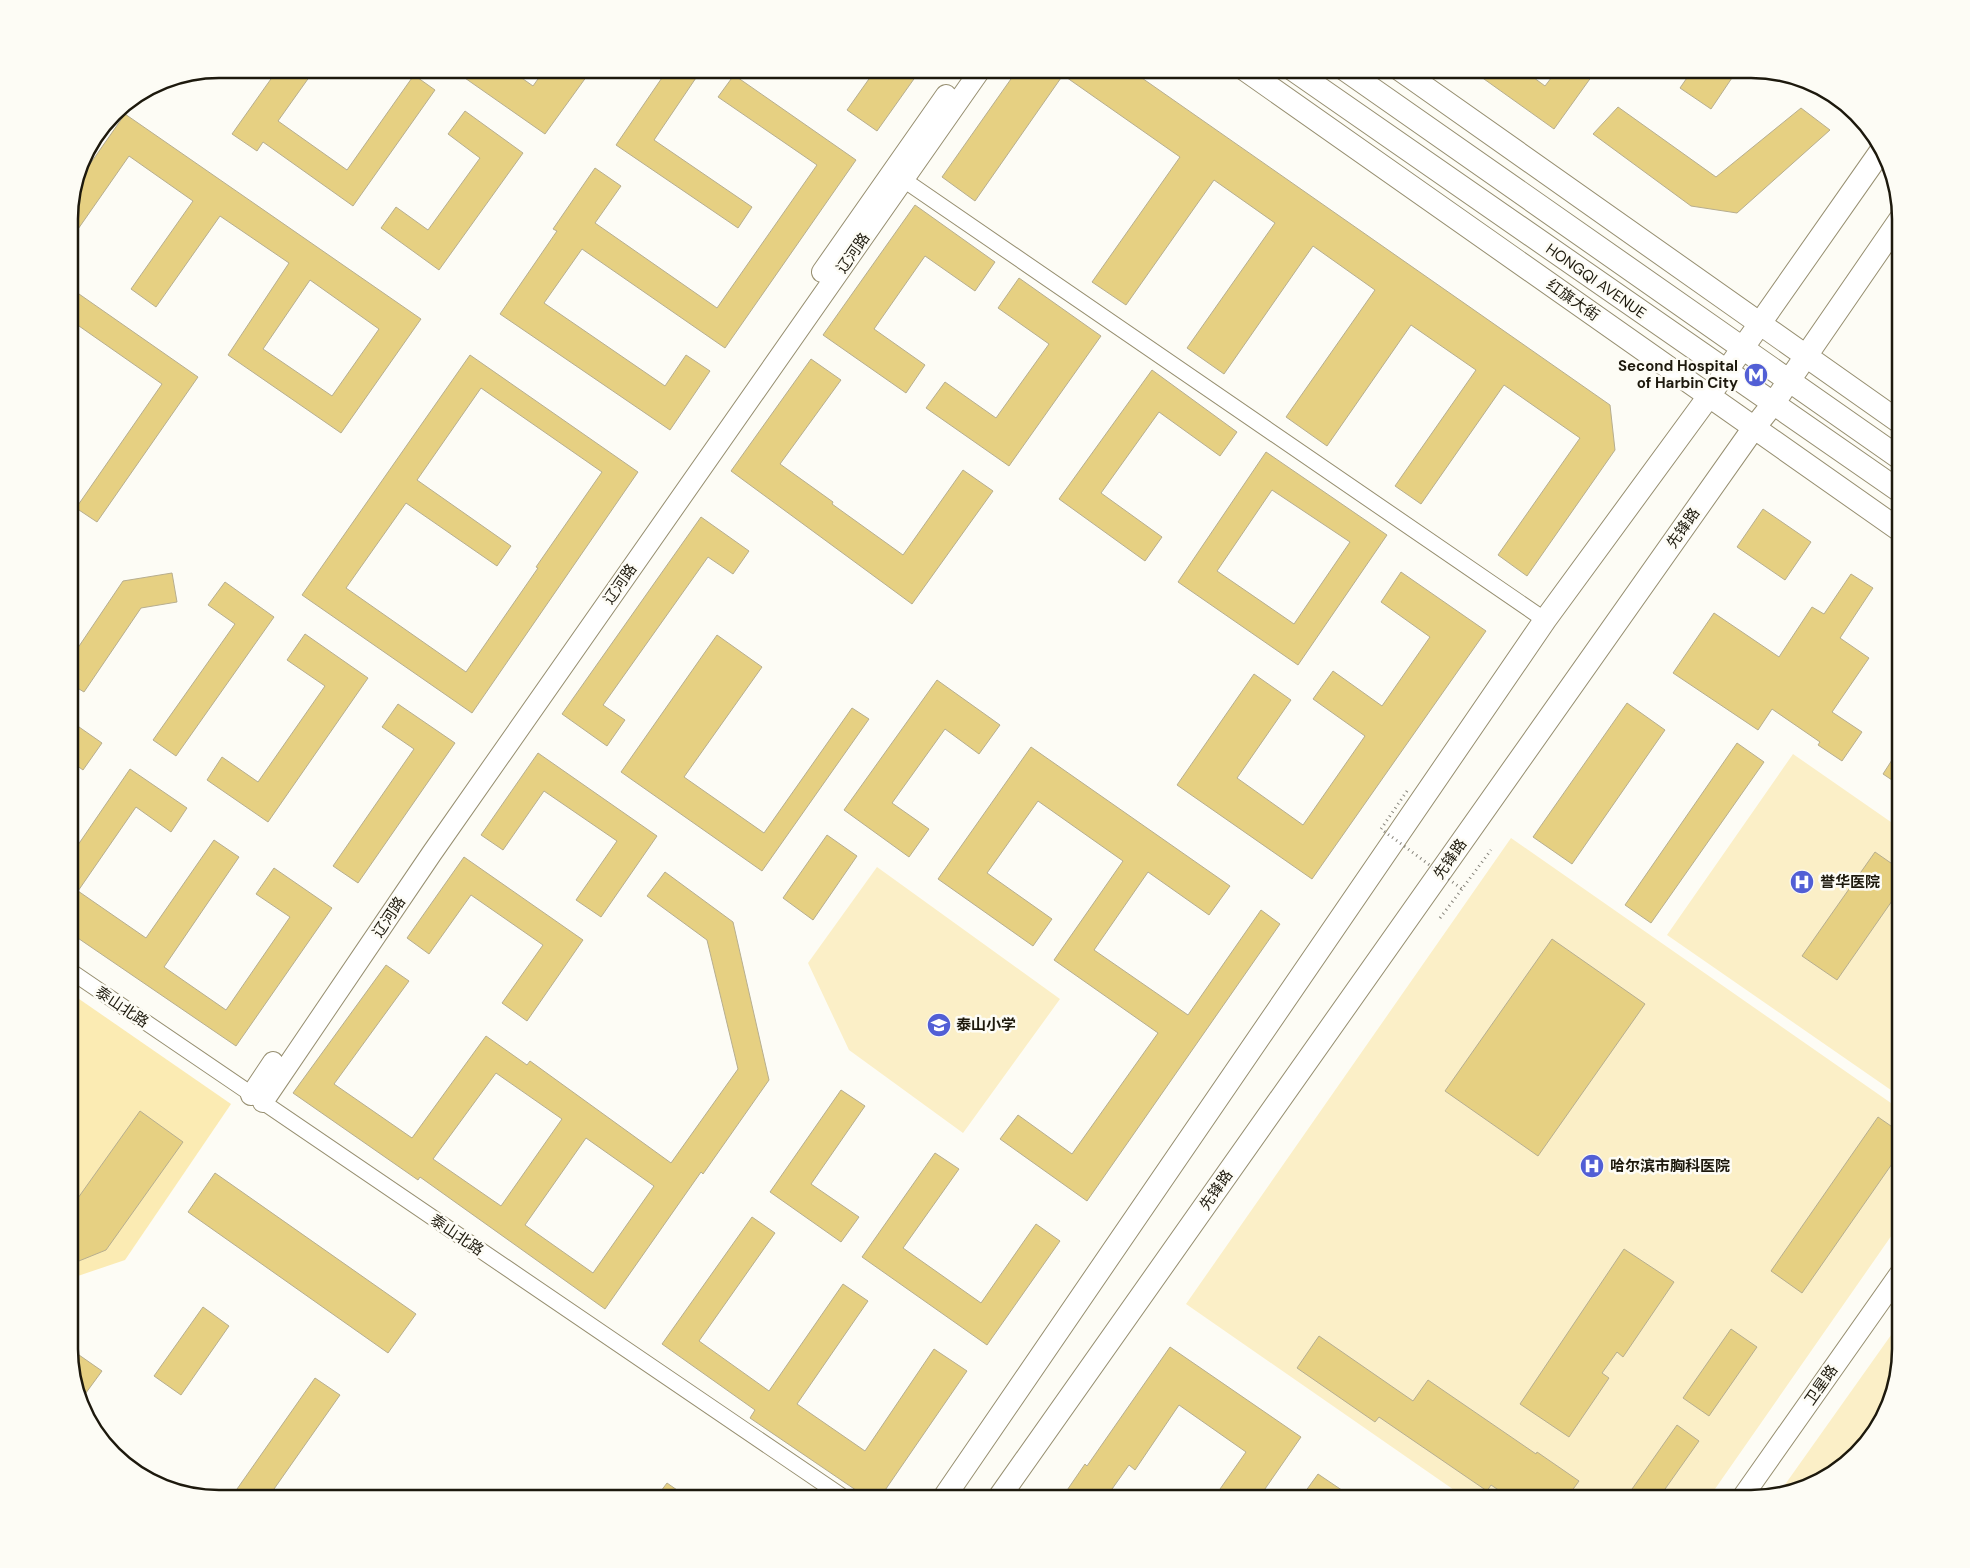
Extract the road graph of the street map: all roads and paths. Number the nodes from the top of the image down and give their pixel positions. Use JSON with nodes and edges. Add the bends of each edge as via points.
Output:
{"nodes":[{"id":1,"x":958,"y":78,"type":"edge"},
{"id":2,"x":974,"y":78,"type":"edge"},
{"id":3,"x":1257,"y":78,"type":"edge"},
{"id":4,"x":1305,"y":78,"type":"edge"},
{"id":5,"x":1357,"y":78,"type":"edge"},
{"id":6,"x":1412,"y":78,"type":"edge"},
{"id":7,"x":1877,"y":155,"type":"edge"},
{"id":8,"x":904,"y":180,"type":"junction"},
{"id":9,"x":1892,"y":231,"type":"edge"},
{"id":10,"x":1760,"y":324,"type":"junction"},
{"id":11,"x":1742,"y":348,"type":"junction"},
{"id":12,"x":1805,"y":356,"type":"junction"},
{"id":13,"x":1726,"y":371,"type":"junction"},
{"id":14,"x":1789,"y":380,"type":"junction"},
{"id":15,"x":1709,"y":396,"type":"junction"},
{"id":16,"x":1773,"y":404,"type":"junction"},
{"id":17,"x":1892,"y":416,"type":"edge"},
{"id":18,"x":1753,"y":429,"type":"junction"},
{"id":19,"x":1892,"y":453,"type":"edge"},
{"id":20,"x":1892,"y":486,"type":"edge"},
{"id":21,"x":1892,"y":525,"type":"edge"},
{"id":22,"x":1545,"y":620,"type":"junction"},
{"id":23,"x":1408,"y":791,"type":"dead end"},
{"id":24,"x":1491,"y":850,"type":"dead end"},
{"id":25,"x":1462,"y":889,"type":"junction"},
{"id":26,"x":1440,"y":918,"type":"dead end"},
{"id":27,"x":78,"y":976,"type":"edge"},
{"id":28,"x":257,"y":1098,"type":"junction"},
{"id":29,"x":1892,"y":1285,"type":"edge"},
{"id":30,"x":833,"y":1490,"type":"edge"},
{"id":31,"x":949,"y":1490,"type":"edge"},
{"id":32,"x":1004,"y":1490,"type":"edge"},
{"id":33,"x":1748,"y":1490,"type":"edge"}],
"edges":[{"from":1,"to":28,"type":"main road","name":"辽河路"},
{"from":2,"to":8,"type":"main road","name":"辽河路"},
{"from":3,"to":15,"type":"main road","name":"红旗大街"},
{"from":4,"to":13,"type":"main road","name":"HONGQI AVENUE"},
{"from":5,"to":11,"type":"main road","name":"HONGQI AVENUE"},
{"from":6,"to":10,"type":"main road"},
{"from":7,"to":10,"type":"main road"},
{"from":8,"to":22,"type":"street"},
{"from":8,"to":28,"type":"main road","name":"辽河路"},
{"from":9,"to":12,"type":"main road","name":"先锋路"},
{"from":10,"to":11,"type":"main road"},
{"from":10,"to":12,"type":"main road"},
{"from":11,"to":13,"type":"main road"},
{"from":11,"to":14,"type":"main road","name":"HONGQI AVENUE"},
{"from":12,"to":14,"type":"main road","name":"先锋路"},
{"from":12,"to":17,"type":"main road"},
{"from":13,"to":15,"type":"main road"},
{"from":13,"to":16,"type":"main road","name":"HONGQI AVENUE"},
{"from":14,"to":16,"type":"main road","name":"先锋路"},
{"from":14,"to":19,"type":"main road","name":"HONGQI AVENUE"},
{"from":15,"to":18,"type":"main road","name":"红旗大街"},
{"from":15,"to":22,"type":"main road"},
{"from":16,"to":18,"type":"main road","name":"先锋路"},
{"from":16,"to":20,"type":"main road","name":"HONGQI AVENUE"},
{"from":18,"to":21,"type":"main road","name":"红旗大街"},
{"from":18,"to":32,"type":"main road","name":"先锋路"},
{"from":22,"to":31,"type":"main road"},
{"from":23,"to":25,"type":"path","bridge":true,"via":[[1381,829]]},
{"from":24,"to":25,"type":"path","bridge":true},
{"from":25,"to":26,"type":"path"},
{"from":27,"to":28,"type":"street","name":"泰山北路"},
{"from":28,"to":30,"type":"street","name":"泰山北路"},
{"from":29,"to":33,"type":"main road","name":"卫星路"}]}
